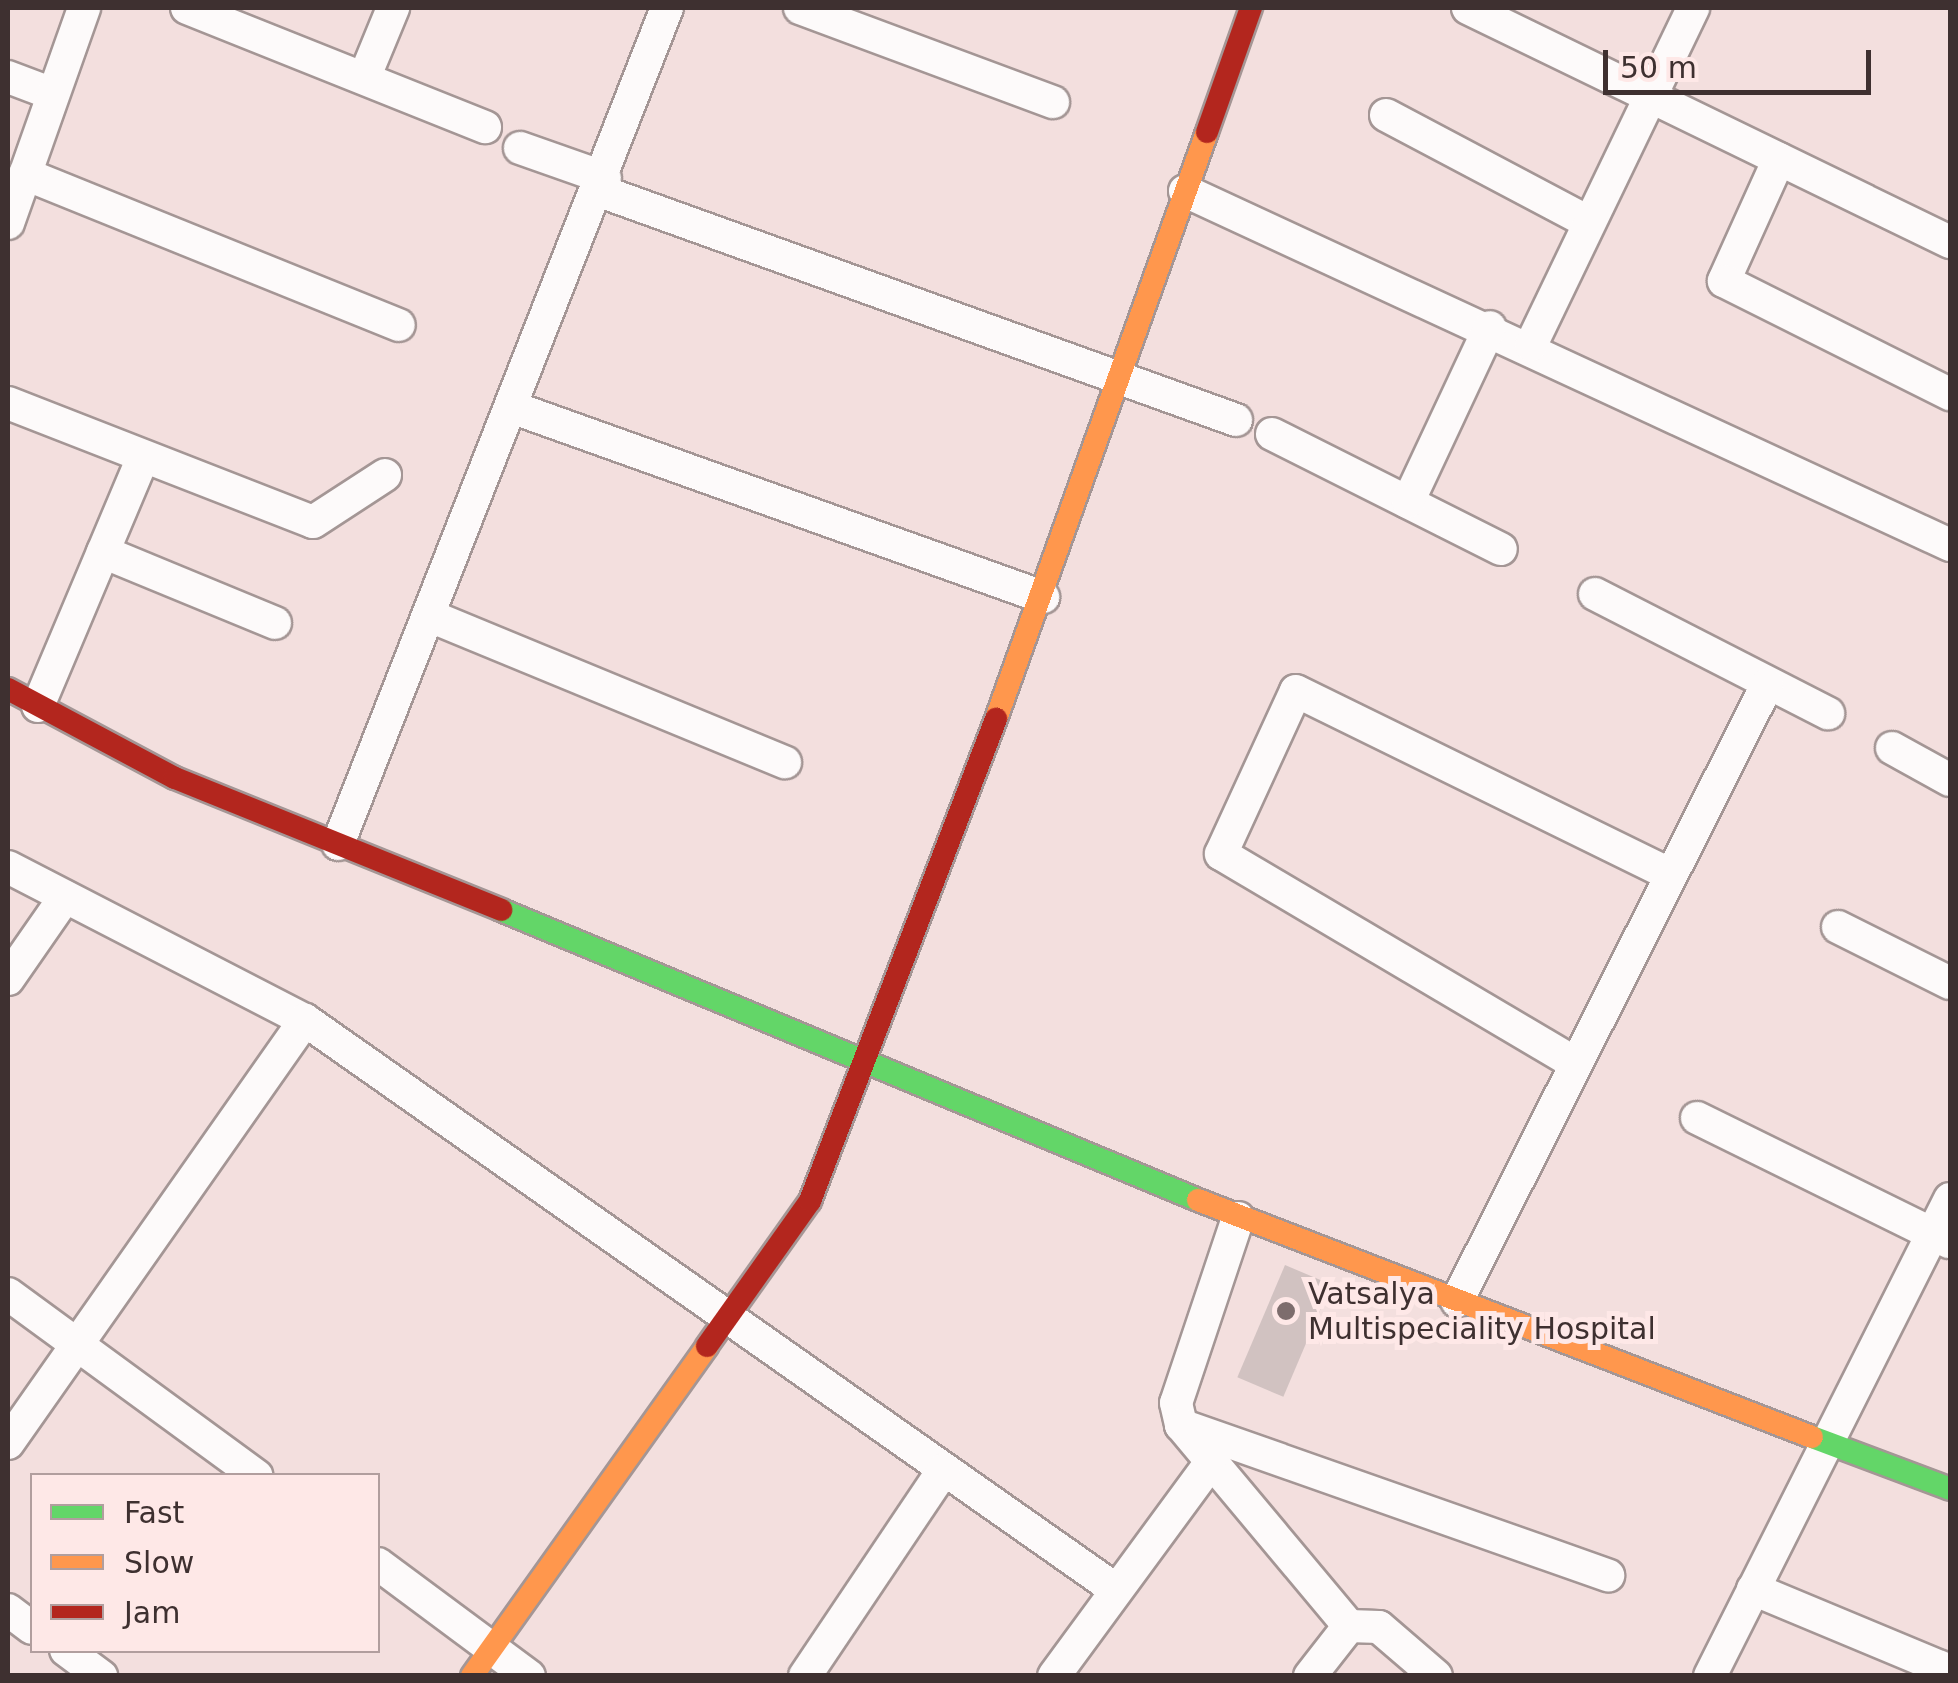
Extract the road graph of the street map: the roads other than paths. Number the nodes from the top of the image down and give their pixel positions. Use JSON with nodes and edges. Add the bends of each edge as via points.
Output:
{"nodes":[{"id":1,"x":84,"y":8,"type":"edge"},
{"id":2,"x":187,"y":8,"type":"edge"},
{"id":3,"x":393,"y":8,"type":"edge"},
{"id":4,"x":667,"y":8,"type":"edge"},
{"id":5,"x":800,"y":8,"type":"edge"},
{"id":6,"x":1251,"y":8,"type":"edge"},
{"id":7,"x":1468,"y":8,"type":"edge"},
{"id":8,"x":1693,"y":8,"type":"edge"},
{"id":9,"x":365,"y":76,"type":"junction"},
{"id":10,"x":8,"y":77,"type":"edge"},
{"id":11,"x":53,"y":94,"type":"junction"},
{"id":12,"x":1646,"y":96,"type":"junction"},
{"id":13,"x":1052,"y":102,"type":"dead end"},
{"id":14,"x":1386,"y":115,"type":"dead end"},
{"id":15,"x":485,"y":127,"type":"dead end"},
{"id":16,"x":520,"y":148,"type":"dead end"},
{"id":17,"x":1779,"y":160,"type":"junction"},
{"id":18,"x":25,"y":174,"type":"junction"},
{"id":19,"x":603,"y":184,"type":"junction"},
{"id":20,"x":1186,"y":191,"type":"junction"},
{"id":21,"x":1588,"y":222,"type":"junction"},
{"id":22,"x":8,"y":223,"type":"edge"},
{"id":23,"x":1950,"y":242,"type":"edge"},
{"id":24,"x":398,"y":324,"type":"dead end"},
{"id":25,"x":1490,"y":327,"type":"junction"},
{"id":26,"x":1531,"y":345,"type":"junction"},
{"id":27,"x":1120,"y":380,"type":"junction"},
{"id":28,"x":1950,"y":394,"type":"edge"},
{"id":29,"x":8,"y":403,"type":"edge"},
{"id":30,"x":514,"y":408,"type":"junction"},
{"id":31,"x":1236,"y":420,"type":"dead end"},
{"id":32,"x":1272,"y":434,"type":"dead end"},
{"id":33,"x":143,"y":457,"type":"junction"},
{"id":34,"x":385,"y":474,"type":"dead end"},
{"id":35,"x":1408,"y":502,"type":"junction"},
{"id":36,"x":1950,"y":545,"type":"edge"},
{"id":37,"x":1501,"y":549,"type":"dead end"},
{"id":38,"x":103,"y":552,"type":"junction"},
{"id":39,"x":1595,"y":594,"type":"dead end"},
{"id":40,"x":1043,"y":597,"type":"junction"},
{"id":41,"x":430,"y":616,"type":"junction"},
{"id":42,"x":275,"y":623,"type":"dead end"},
{"id":43,"x":1767,"y":685,"type":"junction"},
{"id":44,"x":8,"y":689,"type":"edge"},
{"id":45,"x":38,"y":706,"type":"junction"},
{"id":46,"x":1828,"y":714,"type":"dead end"},
{"id":47,"x":1892,"y":748,"type":"dead end"},
{"id":48,"x":785,"y":762,"type":"dead end"},
{"id":49,"x":1950,"y":780,"type":"edge"},
{"id":50,"x":338,"y":844,"type":"junction"},
{"id":51,"x":8,"y":868,"type":"edge"},
{"id":52,"x":1670,"y":874,"type":"junction"},
{"id":53,"x":65,"y":897,"type":"junction"},
{"id":54,"x":1838,"y":927,"type":"dead end"},
{"id":55,"x":8,"y":980,"type":"edge"},
{"id":56,"x":1950,"y":984,"type":"edge"},
{"id":57,"x":305,"y":1020,"type":"junction"},
{"id":58,"x":862,"y":1054,"type":"junction"},
{"id":59,"x":1573,"y":1062,"type":"junction"},
{"id":60,"x":1697,"y":1118,"type":"dead end"},
{"id":61,"x":1950,"y":1198,"type":"edge"},
{"id":62,"x":1238,"y":1218,"type":"junction"},
{"id":63,"x":1942,"y":1238,"type":"edge"},
{"id":64,"x":8,"y":1294,"type":"edge"},
{"id":65,"x":1456,"y":1300,"type":"junction"},
{"id":66,"x":724,"y":1316,"type":"junction"},
{"id":67,"x":77,"y":1344,"type":"junction"},
{"id":68,"x":1180,"y":1425,"type":"junction"},
{"id":69,"x":1828,"y":1441,"type":"junction"},
{"id":70,"x":8,"y":1442,"type":"edge"},
{"id":71,"x":1210,"y":1464,"type":"junction"},
{"id":72,"x":944,"y":1470,"type":"junction"},
{"id":73,"x":253,"y":1473,"type":"edge"},
{"id":74,"x":1950,"y":1488,"type":"edge"},
{"id":75,"x":380,"y":1565,"type":"edge"},
{"id":76,"x":1608,"y":1575,"type":"dead end"},
{"id":77,"x":1115,"y":1589,"type":"junction"},
{"id":78,"x":1753,"y":1590,"type":"junction"},
{"id":79,"x":8,"y":1610,"type":"edge"},
{"id":80,"x":30,"y":1626,"type":"edge"},
{"id":81,"x":1349,"y":1626,"type":"junction"},
{"id":82,"x":492,"y":1647,"type":"junction"},
{"id":83,"x":70,"y":1653,"type":"edge"},
{"id":84,"x":1950,"y":1671,"type":"edge"},
{"id":85,"x":102,"y":1676,"type":"edge"},
{"id":86,"x":472,"y":1676,"type":"edge"},
{"id":87,"x":528,"y":1676,"type":"edge"},
{"id":88,"x":805,"y":1676,"type":"edge"},
{"id":89,"x":1054,"y":1676,"type":"edge"},
{"id":90,"x":1310,"y":1676,"type":"edge"},
{"id":91,"x":1436,"y":1676,"type":"edge"},
{"id":92,"x":1710,"y":1676,"type":"edge"}],
"edges":[{"from":1,"to":11,"type":"street"},
{"from":2,"to":9,"type":"street"},
{"from":3,"to":9,"type":"street"},
{"from":4,"to":19,"type":"street"},
{"from":5,"to":13,"type":"street"},
{"from":6,"to":20,"type":"street"},
{"from":7,"to":12,"type":"street"},
{"from":8,"to":12,"type":"street"},
{"from":9,"to":15,"type":"street"},
{"from":10,"to":11,"type":"street"},
{"from":11,"to":18,"type":"street"},
{"from":12,"to":17,"type":"street"},
{"from":12,"to":21,"type":"street"},
{"from":14,"to":21,"type":"street"},
{"from":16,"to":19,"type":"street"},
{"from":17,"to":23,"type":"street"},
{"from":17,"to":28,"type":"street","via":[[1724,281]]},
{"from":18,"to":22,"type":"street"},
{"from":18,"to":24,"type":"street"},
{"from":19,"to":27,"type":"street"},
{"from":19,"to":30,"type":"street"},
{"from":20,"to":25,"type":"street"},
{"from":20,"to":27,"type":"street"},
{"from":21,"to":26,"type":"street"},
{"from":25,"to":26,"type":"street"},
{"from":25,"to":35,"type":"street"},
{"from":26,"to":36,"type":"street"},
{"from":27,"to":31,"type":"street"},
{"from":27,"to":40,"type":"street"},
{"from":29,"to":33,"type":"street"},
{"from":30,"to":40,"type":"street"},
{"from":30,"to":41,"type":"street"},
{"from":32,"to":35,"type":"street"},
{"from":33,"to":34,"type":"street","via":[[313,522]]},
{"from":33,"to":38,"type":"street"},
{"from":35,"to":37,"type":"street"},
{"from":38,"to":42,"type":"street"},
{"from":38,"to":45,"type":"street"},
{"from":39,"to":43,"type":"street"},
{"from":40,"to":58,"type":"street"},
{"from":41,"to":48,"type":"street"},
{"from":41,"to":50,"type":"street"},
{"from":43,"to":46,"type":"street"},
{"from":43,"to":52,"type":"street"},
{"from":44,"to":45,"type":"street"},
{"from":45,"to":50,"type":"street","via":[[175,778]]},
{"from":47,"to":49,"type":"street"},
{"from":50,"to":58,"type":"street"},
{"from":51,"to":53,"type":"street"},
{"from":52,"to":59,"type":"street"},
{"from":52,"to":59,"type":"street","via":[[1296,692],[1221,854]]},
{"from":53,"to":55,"type":"street"},
{"from":53,"to":57,"type":"street"},
{"from":54,"to":56,"type":"street"},
{"from":57,"to":66,"type":"street"},
{"from":57,"to":67,"type":"street"},
{"from":58,"to":62,"type":"street"},
{"from":58,"to":66,"type":"street","via":[[810,1201]]},
{"from":59,"to":65,"type":"street"},
{"from":60,"to":63,"type":"street"},
{"from":61,"to":63,"type":"street"},
{"from":62,"to":65,"type":"street"},
{"from":62,"to":68,"type":"street","via":[[1176,1403]]},
{"from":63,"to":69,"type":"street"},
{"from":64,"to":67,"type":"street"},
{"from":65,"to":69,"type":"street"},
{"from":66,"to":72,"type":"street"},
{"from":66,"to":82,"type":"street"},
{"from":67,"to":70,"type":"street"},
{"from":67,"to":73,"type":"street"},
{"from":68,"to":71,"type":"street"},
{"from":68,"to":76,"type":"street"},
{"from":69,"to":74,"type":"street"},
{"from":69,"to":78,"type":"street"},
{"from":71,"to":77,"type":"street"},
{"from":71,"to":81,"type":"street"},
{"from":72,"to":77,"type":"street"},
{"from":72,"to":88,"type":"street"},
{"from":75,"to":82,"type":"street"},
{"from":77,"to":89,"type":"street"},
{"from":78,"to":84,"type":"street"},
{"from":78,"to":92,"type":"street"},
{"from":79,"to":80,"type":"street"},
{"from":81,"to":90,"type":"street"},
{"from":81,"to":91,"type":"street","via":[[1379,1627]]},
{"from":82,"to":86,"type":"street"},
{"from":82,"to":87,"type":"street"},
{"from":83,"to":85,"type":"street"}]}
